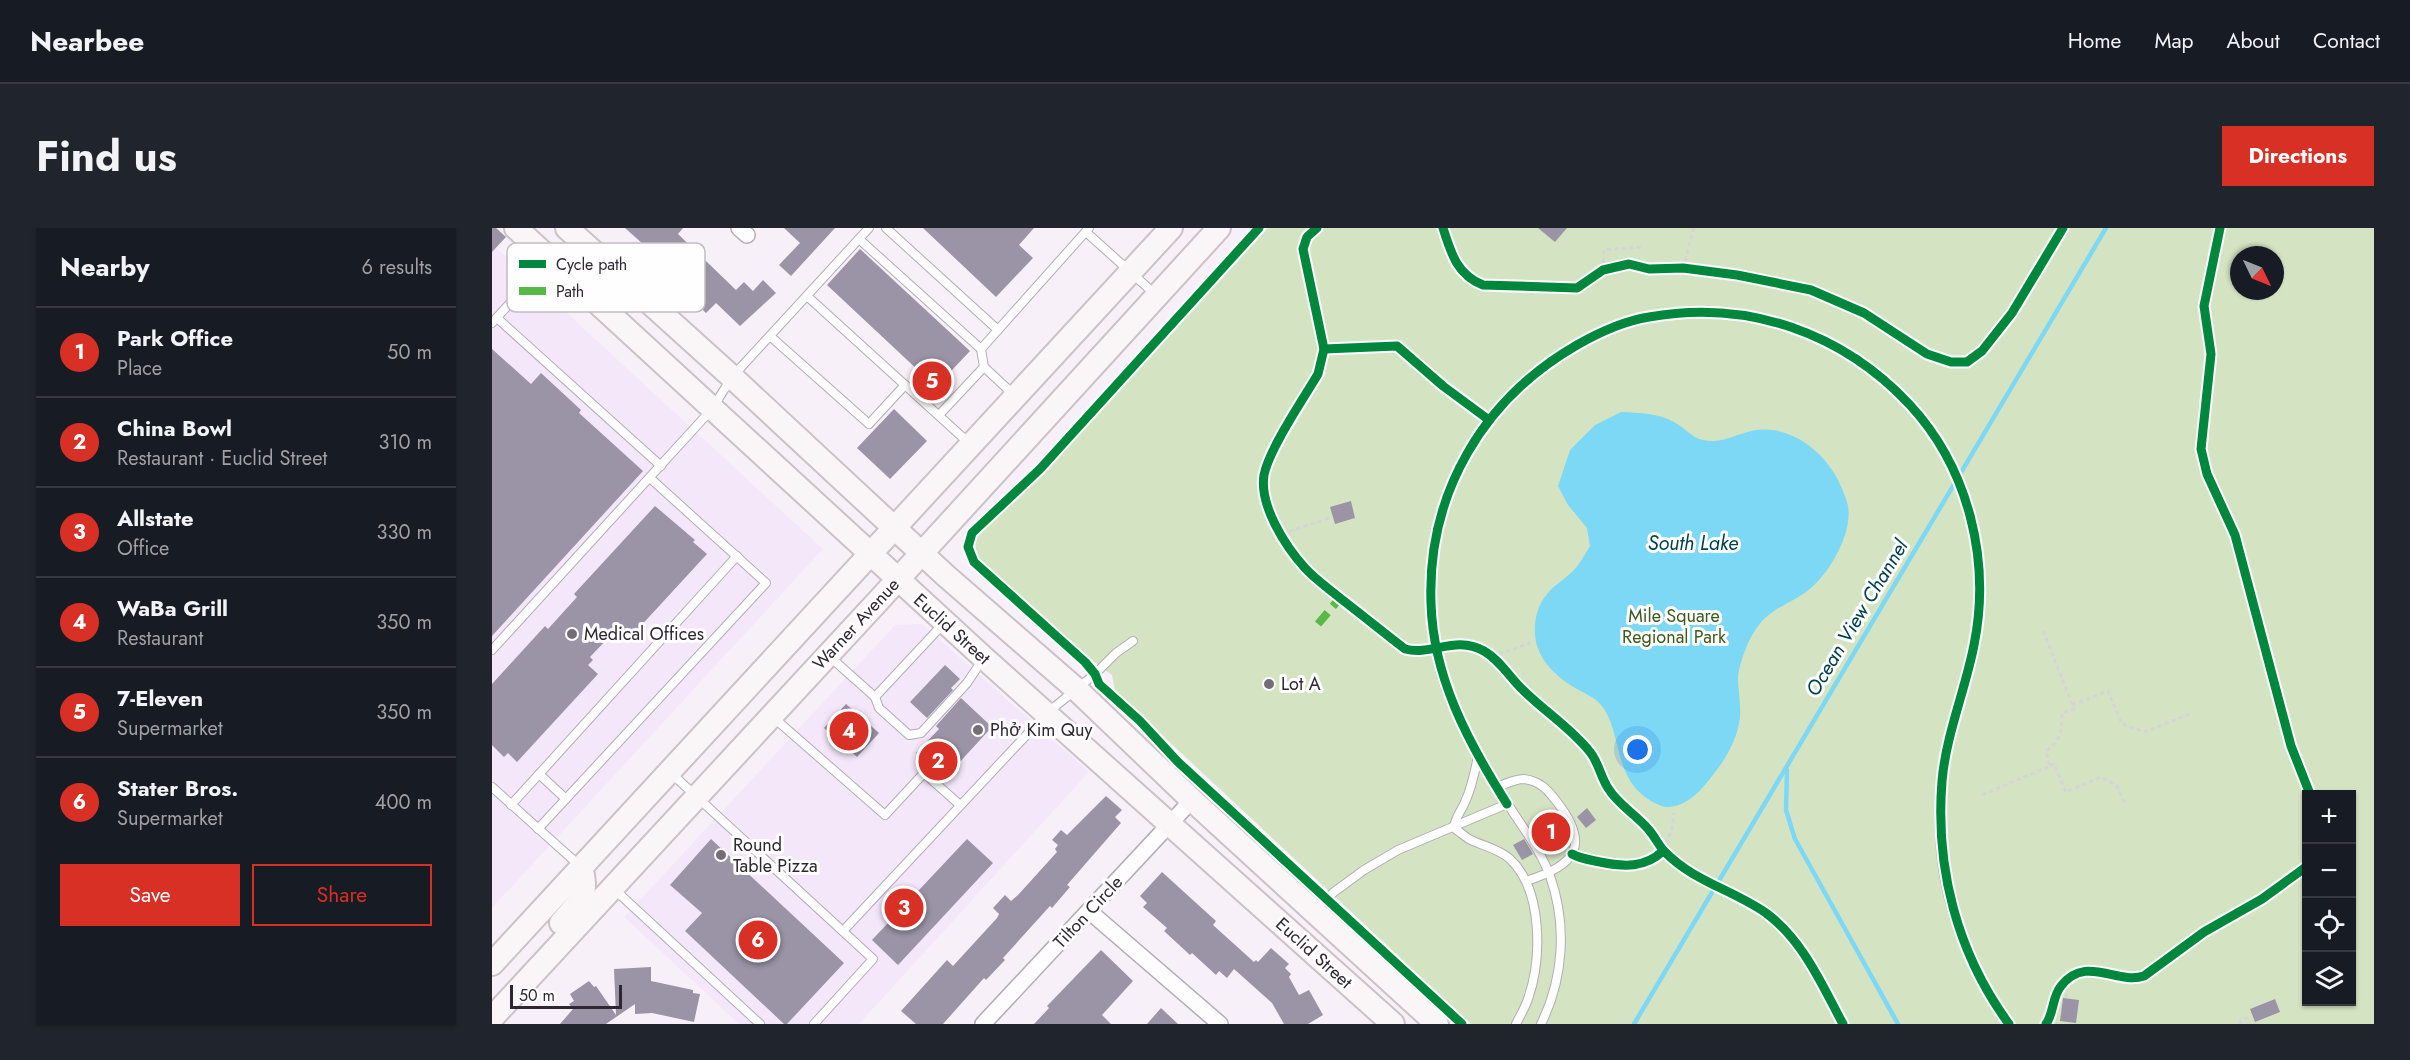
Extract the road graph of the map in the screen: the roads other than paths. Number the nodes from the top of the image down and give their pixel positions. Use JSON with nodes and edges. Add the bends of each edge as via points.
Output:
{"nodes":[{"id":1,"x":516,"y":228,"type":"edge"},
{"id":2,"x":567,"y":228,"type":"edge"},
{"id":3,"x":869,"y":228,"type":"edge"},
{"id":4,"x":886,"y":228,"type":"edge"},
{"id":5,"x":1171,"y":228,"type":"edge"},
{"id":6,"x":1219,"y":228,"type":"edge"},
{"id":7,"x":1088,"y":230,"type":"edge"},
{"id":8,"x":859,"y":239,"type":"junction"},
{"id":9,"x":532,"y":243,"type":"edge"},
{"id":10,"x":584,"y":243,"type":"edge"},
{"id":11,"x":1131,"y":272,"type":"junction"},
{"id":12,"x":807,"y":296,"type":"junction"},
{"id":13,"x":1156,"y":296,"type":"junction"},
{"id":14,"x":507,"y":306,"type":"edge"},
{"id":15,"x":607,"y":312,"type":"edge"},
{"id":16,"x":660,"y":312,"type":"edge"},
{"id":17,"x":494,"y":320,"type":"edge"},
{"id":18,"x":998,"y":330,"type":"junction"},
{"id":19,"x":770,"y":336,"type":"junction"},
{"id":20,"x":981,"y":349,"type":"junction"},
{"id":21,"x":984,"y":367,"type":"junction"},
{"id":22,"x":732,"y":377,"type":"junction"},
{"id":23,"x":905,"y":385,"type":"junction"},
{"id":24,"x":1015,"y":397,"type":"junction"},
{"id":25,"x":712,"y":409,"type":"junction"},
{"id":26,"x":939,"y":415,"type":"junction"},
{"id":27,"x":971,"y":445,"type":"junction"},
{"id":28,"x":661,"y":466,"type":"junction"},
{"id":29,"x":650,"y":478,"type":"junction"},
{"id":30,"x":894,"y":528,"type":"junction"},
{"id":31,"x":921,"y":553,"type":"junction"},
{"id":32,"x":871,"y":555,"type":"junction"},
{"id":33,"x":737,"y":556,"type":"junction"},
{"id":34,"x":897,"y":579,"type":"junction"},
{"id":35,"x":945,"y":622,"type":"junction"},
{"id":36,"x":1133,"y":641,"type":"dead end"},
{"id":37,"x":492,"y":650,"type":"edge"},
{"id":38,"x":828,"y":655,"type":"junction"},
{"id":39,"x":984,"y":658,"type":"junction"},
{"id":40,"x":1076,"y":689,"type":"junction"},
{"id":41,"x":875,"y":697,"type":"junction"},
{"id":42,"x":1047,"y":713,"type":"junction"},
{"id":43,"x":772,"y":716,"type":"junction"},
{"id":44,"x":1478,"y":756,"type":"junction"},
{"id":45,"x":670,"y":772,"type":"junction"},
{"id":46,"x":538,"y":774,"type":"junction"},
{"id":47,"x":492,"y":787,"type":"edge"},
{"id":48,"x":1497,"y":787,"type":"junction"},
{"id":49,"x":697,"y":797,"type":"junction"},
{"id":50,"x":566,"y":799,"type":"junction"},
{"id":51,"x":1192,"y":800,"type":"junction"},
{"id":52,"x":1507,"y":804,"type":"junction"},
{"id":53,"x":511,"y":805,"type":"junction"},
{"id":54,"x":960,"y":805,"type":"junction"},
{"id":55,"x":1171,"y":824,"type":"junction"},
{"id":56,"x":1454,"y":828,"type":"junction"},
{"id":57,"x":538,"y":829,"type":"junction"},
{"id":58,"x":581,"y":867,"type":"junction"},
{"id":59,"x":1550,"y":873,"type":"junction"},
{"id":60,"x":1526,"y":881,"type":"junction"},
{"id":61,"x":613,"y":888,"type":"junction"},
{"id":62,"x":1314,"y":910,"type":"junction"},
{"id":63,"x":1089,"y":911,"type":"junction"},
{"id":64,"x":843,"y":931,"type":"junction"},
{"id":65,"x":543,"y":961,"type":"junction"},
{"id":66,"x":492,"y":964,"type":"edge"},
{"id":67,"x":492,"y":1018,"type":"edge"},
{"id":68,"x":760,"y":1024,"type":"edge"},
{"id":69,"x":814,"y":1024,"type":"edge"},
{"id":70,"x":983,"y":1024,"type":"edge"},
{"id":71,"x":1220,"y":1024,"type":"edge"},
{"id":72,"x":1393,"y":1024,"type":"edge"},
{"id":73,"x":1437,"y":1024,"type":"edge"},
{"id":74,"x":1516,"y":1024,"type":"edge"},
{"id":75,"x":1541,"y":1024,"type":"edge"},
{"id":76,"x":2008,"y":1024,"type":"edge"}],
"edges":[{"from":1,"to":9,"type":"main road","name":"Euclid Street"},
{"from":2,"to":10,"type":"main road","name":"Euclid Street"},
{"from":3,"to":8,"type":"lane"},
{"from":4,"to":18,"type":"lane"},
{"from":5,"to":11,"type":"main road","name":"Warner Avenue"},
{"from":6,"to":13,"type":"main road","name":"Warner Avenue"},
{"from":7,"to":11,"type":"lane"},
{"from":7,"to":18,"type":"lane"},
{"from":8,"to":12,"type":"lane"},
{"from":8,"to":20,"type":"lane"},
{"from":11,"to":13,"type":"lane"},
{"from":11,"to":24,"type":"main road","name":"Warner Avenue"},
{"from":12,"to":19,"type":"lane"},
{"from":12,"to":23,"type":"lane"},
{"from":13,"to":31,"type":"main road","name":"Warner Avenue"},
{"from":14,"to":17,"type":"lane"},
{"from":15,"to":25,"type":"main road","name":"Euclid Street"},
{"from":16,"to":22,"type":"main road","name":"Euclid Street"},
{"from":17,"to":28,"type":"lane"},
{"from":18,"to":20,"type":"lane"},
{"from":19,"to":22,"type":"lane"},
{"from":19,"to":23,"type":"lane","via":[[869,424]]},
{"from":20,"to":21,"type":"lane"},
{"from":21,"to":24,"type":"lane"},
{"from":21,"to":26,"type":"lane"},
{"from":22,"to":25,"type":"lane"},
{"from":22,"to":30,"type":"main road","name":"Euclid Street"},
{"from":23,"to":26,"type":"lane"},
{"from":24,"to":27,"type":"main road","name":"Warner Avenue"},
{"from":25,"to":28,"type":"lane"},
{"from":25,"to":32,"type":"main road","name":"Euclid Street"},
{"from":26,"to":27,"type":"lane"},
{"from":27,"to":30,"type":"main road","name":"Warner Avenue"},
{"from":28,"to":29,"type":"lane"},
{"from":29,"to":33,"type":"lane"},
{"from":29,"to":37,"type":"lane"},
{"from":30,"to":31,"type":"main road","name":"Euclid Street"},
{"from":30,"to":32,"type":"main road","name":"Warner Avenue"},
{"from":31,"to":34,"type":"main road","name":"Warner Avenue"},
{"from":31,"to":40,"type":"main road","name":"Euclid Street"},
{"from":32,"to":34,"type":"main road","name":"Euclid Street"},
{"from":32,"to":45,"type":"main road","name":"Warner Avenue"},
{"from":33,"to":46,"type":"lane"},
{"from":33,"to":50,"type":"lane","via":[[766,582]]},
{"from":34,"to":35,"type":"main road","name":"Euclid Street"},
{"from":34,"to":38,"type":"main road","name":"Warner Avenue"},
{"from":35,"to":39,"type":"main road","name":"Euclid Street"},
{"from":35,"to":41,"type":"lane"},
{"from":36,"to":40,"type":"lane"},
{"from":38,"to":41,"type":"lane"},
{"from":38,"to":43,"type":"main road","name":"Warner Avenue"},
{"from":39,"to":41,"type":"lane","via":[[967,683],[921,733],[909,735],[879,708]]},
{"from":39,"to":42,"type":"main road","name":"Euclid Street"},
{"from":40,"to":42,"type":"lane"},
{"from":40,"to":51,"type":"main road","name":"Euclid Street"},
{"from":42,"to":54,"type":"lane"},
{"from":42,"to":55,"type":"main road","name":"Euclid Street"},
{"from":43,"to":49,"type":"main road","name":"Warner Avenue"},
{"from":43,"to":54,"type":"lane","via":[[885,815],[924,773]]},
{"from":44,"to":48,"type":"lane"},
{"from":44,"to":56,"type":"lane"},
{"from":44,"to":76,"type":"lane","via":[[1451,702],[1441,670],[1432,619],[1431,565],[1444,505],[1459,466],[1497,408],[1558,356],[1594,335],[1648,317],[1708,312],[1748,316],[1809,333],[1841,348],[1873,369],[1935,434],[1970,509],[1979,584],[1978,622],[1946,755],[1940,836],[1961,937],[1979,978]]},
{"from":45,"to":49,"type":"lane"},
{"from":45,"to":58,"type":"main road","name":"Warner Avenue"},
{"from":46,"to":50,"type":"lane"},
{"from":46,"to":53,"type":"lane"},
{"from":47,"to":53,"type":"lane"},
{"from":48,"to":52,"type":"lane"},
{"from":48,"to":59,"type":"lane","via":[[1521,779],[1534,781],[1545,786],[1571,819],[1576,833],[1572,854]]},
{"from":49,"to":61,"type":"main road","name":"Warner Avenue"},
{"from":49,"to":64,"type":"lane"},
{"from":50,"to":57,"type":"lane"},
{"from":51,"to":55,"type":"street","name":"Tilton Circle"},
{"from":51,"to":62,"type":"main road","name":"Euclid Street"},
{"from":52,"to":56,"type":"lane"},
{"from":52,"to":59,"type":"lane"},
{"from":53,"to":57,"type":"lane"},
{"from":54,"to":64,"type":"lane"},
{"from":55,"to":63,"type":"street","name":"Tilton Circle"},
{"from":55,"to":72,"type":"main road","name":"Euclid Street"},
{"from":56,"to":60,"type":"lane","via":[[1510,860]]},
{"from":56,"to":62,"type":"lane","via":[[1398,850],[1334,892]]},
{"from":57,"to":58,"type":"lane"},
{"from":58,"to":65,"type":"main road","via":[[586,884],[583,896],[550,935]]},
{"from":58,"to":66,"type":"main road","name":"Warner Avenue"},
{"from":59,"to":60,"type":"lane"},
{"from":59,"to":75,"type":"lane","via":[[1560,919],[1561,952],[1557,982]]},
{"from":60,"to":74,"type":"lane","via":[[1538,931],[1537,964],[1528,1000]]},
{"from":61,"to":65,"type":"main road","name":"Warner Avenue"},
{"from":61,"to":68,"type":"lane"},
{"from":62,"to":73,"type":"main road","name":"Euclid Street"},
{"from":63,"to":70,"type":"street","name":"Tilton Circle"},
{"from":63,"to":71,"type":"street"},
{"from":64,"to":69,"type":"lane","via":[[873,959]]},
{"from":65,"to":67,"type":"main road","name":"Warner Avenue"}]}
